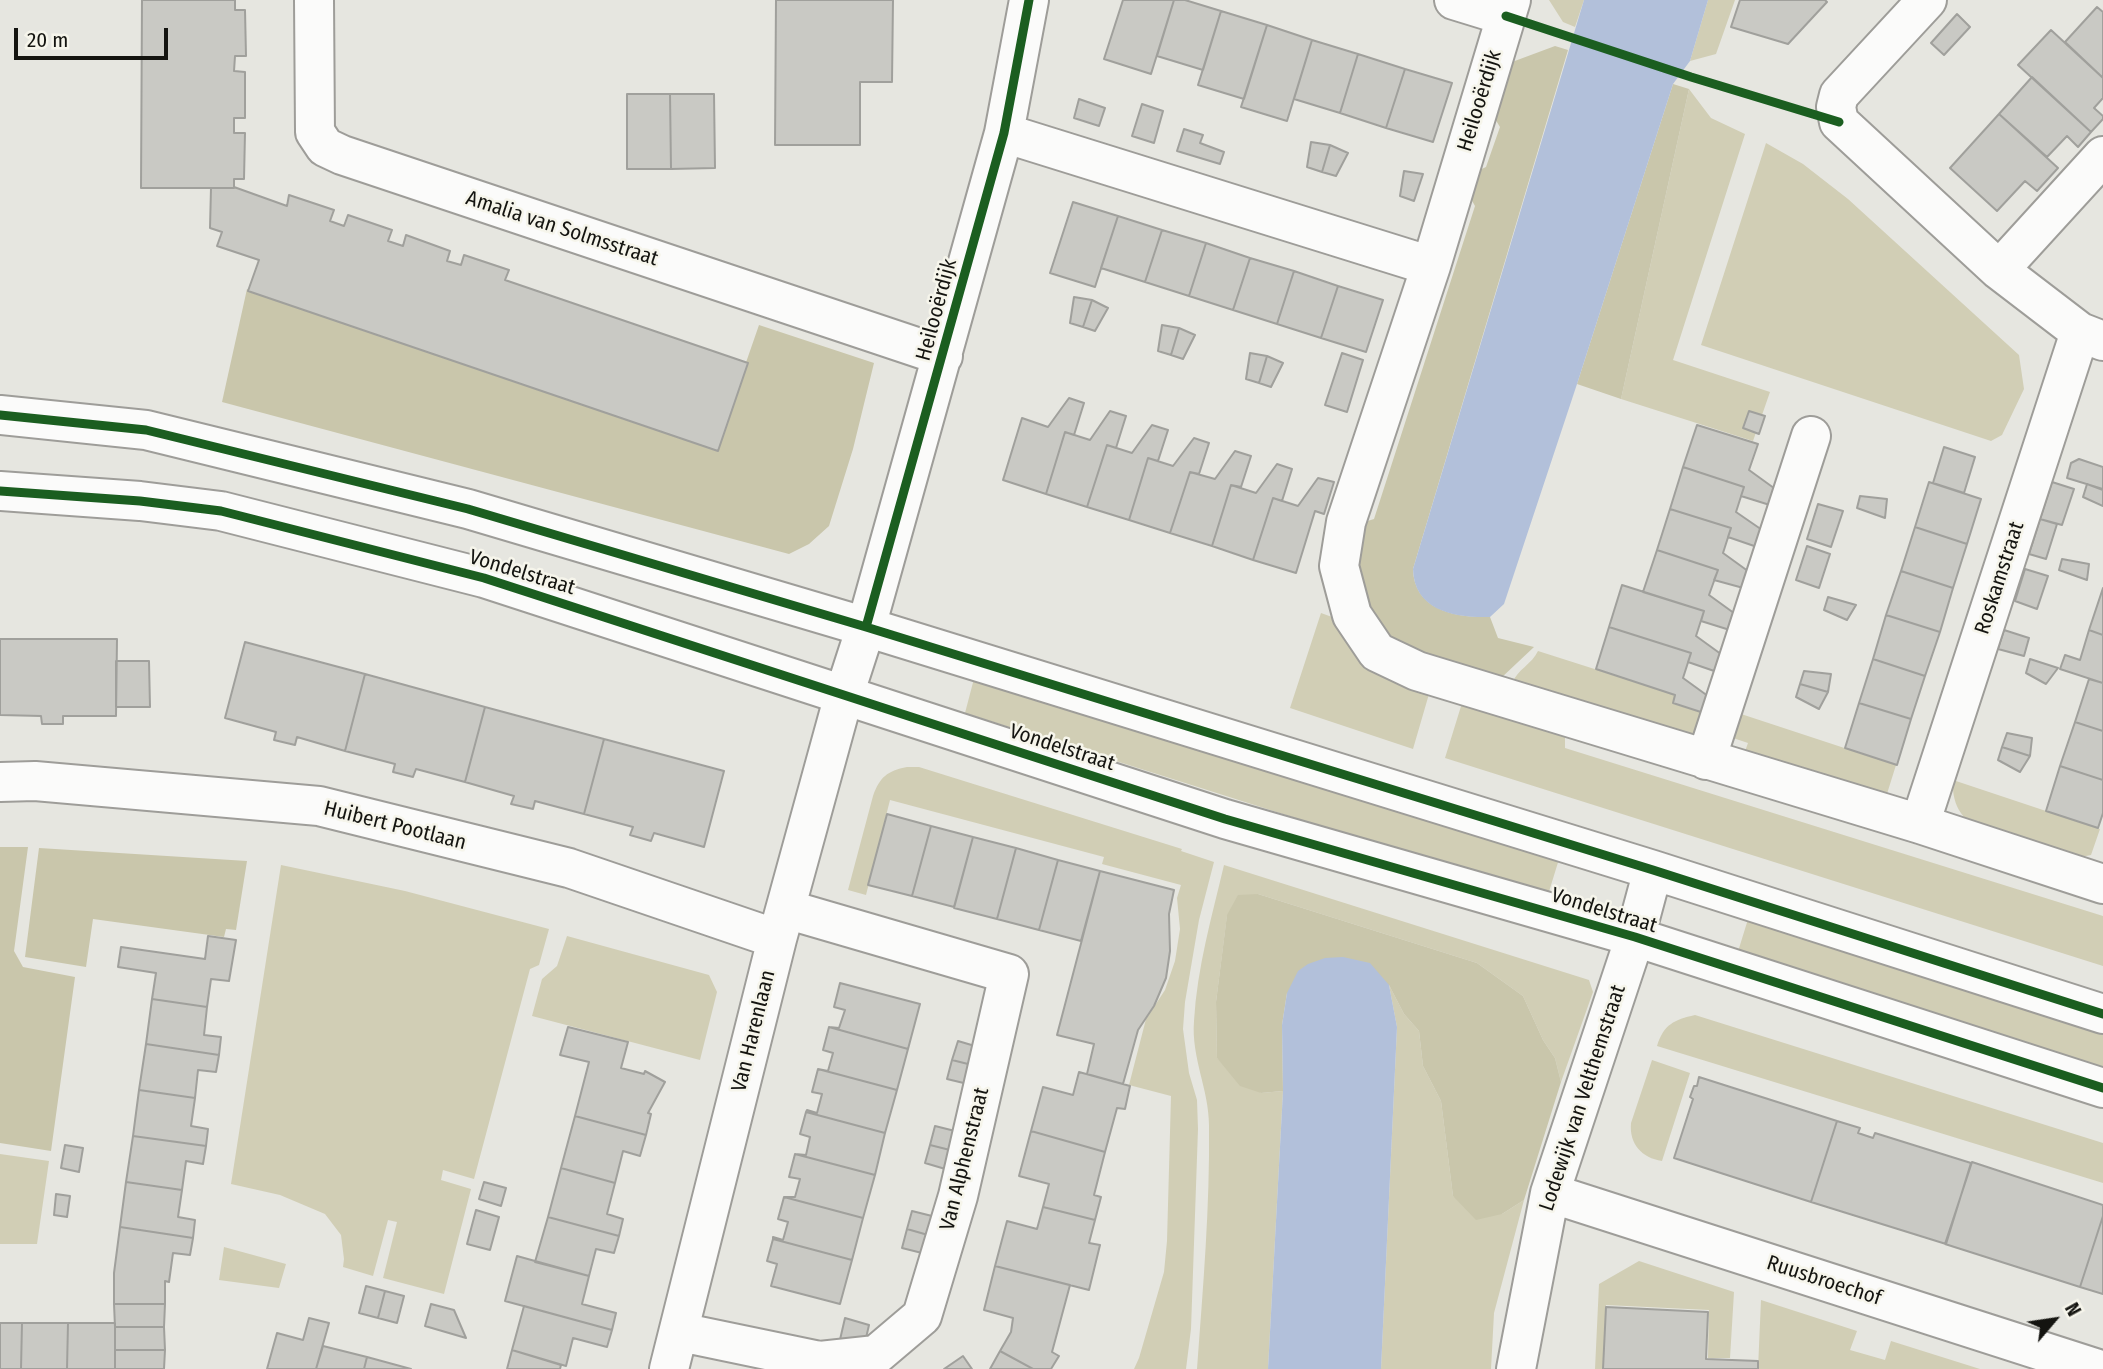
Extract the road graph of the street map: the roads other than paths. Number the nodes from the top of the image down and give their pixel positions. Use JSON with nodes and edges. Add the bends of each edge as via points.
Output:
{"nodes":[{"id":1,"x":314,"y":0,"type":"edge"},
{"id":2,"x":1029,"y":0,"type":"edge"},
{"id":3,"x":1454,"y":0,"type":"edge"},
{"id":4,"x":1927,"y":0,"type":"edge"},
{"id":5,"x":1508,"y":8,"type":"edge"},
{"id":6,"x":1004,"y":133,"type":"junction"},
{"id":7,"x":2103,"y":156,"type":"edge"},
{"id":8,"x":1431,"y":266,"type":"junction"},
{"id":9,"x":1998,"y":270,"type":"junction"},
{"id":10,"x":2091,"y":336,"type":"edge"},
{"id":11,"x":943,"y":356,"type":"junction"},
{"id":12,"x":0,"y":415,"type":"edge"},
{"id":13,"x":1811,"y":436,"type":"dead end"},
{"id":14,"x":0,"y":491,"type":"edge"},
{"id":15,"x":866,"y":627,"type":"junction"},
{"id":16,"x":844,"y":695,"type":"junction"},
{"id":17,"x":1706,"y":760,"type":"junction"},
{"id":18,"x":0,"y":782,"type":"edge"},
{"id":19,"x":1920,"y":824,"type":"junction"},
{"id":20,"x":1653,"y":870,"type":"junction"},
{"id":21,"x":2103,"y":884,"type":"edge"},
{"id":22,"x":781,"y":924,"type":"junction"},
{"id":23,"x":1635,"y":937,"type":"junction"},
{"id":24,"x":2103,"y":1014,"type":"edge"},
{"id":25,"x":2103,"y":1088,"type":"edge"},
{"id":26,"x":1549,"y":1193,"type":"junction"},
{"id":27,"x":680,"y":1332,"type":"junction"},
{"id":28,"x":669,"y":1369,"type":"edge"},
{"id":29,"x":1516,"y":1369,"type":"edge"},
{"id":30,"x":2098,"y":1369,"type":"edge"}],
"edges":[{"from":1,"to":11,"type":"street","name":"Amalia van Solmsstraat","via":[[315,132],[325,147]]},
{"from":2,"to":6,"type":"street","name":"Heilooërdijk"},
{"from":3,"to":5,"type":"street","name":"Heilooërdijk"},
{"from":4,"to":9,"type":"street","name":"Roskamstraat","via":[[1839,95],[1839,122]]},
{"from":5,"to":8,"type":"street","name":"Heilooërdijk"},
{"from":6,"to":8,"type":"street"},
{"from":6,"to":11,"type":"street","name":"Heilooërdijk"},
{"from":7,"to":9,"type":"street"},
{"from":8,"to":17,"type":"street","name":"Heilooërdijk","via":[[1346,522],[1339,566],[1352,615],[1377,652],[1417,671]]},
{"from":9,"to":10,"type":"street","name":"Roskamstraat"},
{"from":10,"to":19,"type":"street","name":"Roskamstraat"},
{"from":11,"to":15,"type":"street","name":"Heilooërdijk"},
{"from":12,"to":15,"type":"street","via":[[146,430],[441,502]]},
{"from":13,"to":17,"type":"street"},
{"from":14,"to":16,"type":"street","name":"Vondelstraat","via":[[221,511],[484,578]]},
{"from":15,"to":16,"type":"street","name":"Heilooërdijk"},
{"from":15,"to":20,"type":"street"},
{"from":16,"to":22,"type":"street","name":"Van Harenlaan"},
{"from":16,"to":23,"type":"street","name":"Vondelstraat","via":[[1225,819]]},
{"from":17,"to":19,"type":"street"},
{"from":18,"to":22,"type":"street","name":"Huibert Pootlaan","via":[[35,781],[319,806]]},
{"from":19,"to":21,"type":"street"},
{"from":20,"to":23,"type":"street","name":"Lodewijk van Velthemstraat"},
{"from":20,"to":24,"type":"street"},
{"from":22,"to":27,"type":"street","name":"Van Harenlaan"},
{"from":22,"to":27,"type":"street","name":"Van Alphenstraat","via":[[1009,974],[958,1196],[922,1316],[876,1355],[820,1361]]},
{"from":23,"to":25,"type":"street","name":"Vondelstraat"},
{"from":23,"to":26,"type":"street","name":"Lodewijk van Velthemstraat"},
{"from":26,"to":29,"type":"street","name":"Lodewijk van Velthemstraat"},
{"from":26,"to":30,"type":"street","name":"Ruusbroechof"},
{"from":27,"to":28,"type":"street","name":"Van Harenlaan"}]}
